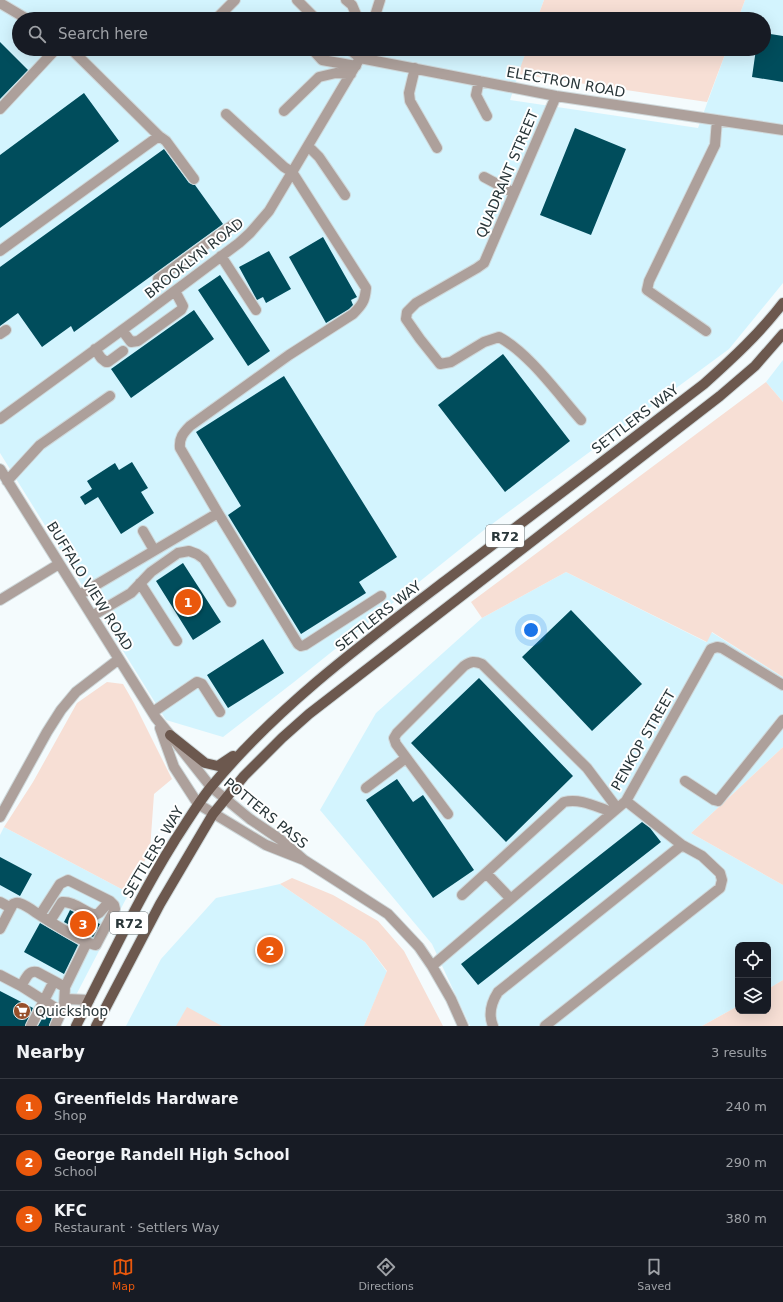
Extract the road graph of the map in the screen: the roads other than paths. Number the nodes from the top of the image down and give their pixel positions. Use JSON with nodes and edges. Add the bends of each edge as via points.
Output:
{"nodes":[{"id":1,"x":235,"y":0,"type":"edge"},
{"id":2,"x":297,"y":0,"type":"edge"},
{"id":3,"x":347,"y":0,"type":"edge"},
{"id":4,"x":380,"y":0,"type":"edge"},
{"id":5,"x":0,"y":3,"type":"edge"},
{"id":6,"x":15,"y":12,"type":"edge"},
{"id":7,"x":223,"y":12,"type":"edge"},
{"id":8,"x":309,"y":12,"type":"edge"},
{"id":9,"x":355,"y":12,"type":"edge"},
{"id":10,"x":376,"y":12,"type":"edge"},
{"id":11,"x":49,"y":56,"type":"edge"},
{"id":12,"x":78,"y":56,"type":"edge"},
{"id":13,"x":318,"y":56,"type":"edge"},
{"id":14,"x":358,"y":62,"type":"edge"},
{"id":15,"x":415,"y":68,"type":"junction"},
{"id":16,"x":479,"y":81,"type":"junction"},
{"id":17,"x":556,"y":96,"type":"junction"},
{"id":18,"x":0,"y":109,"type":"edge"},
{"id":19,"x":284,"y":111,"type":"dead end"},
{"id":20,"x":226,"y":114,"type":"dead end"},
{"id":21,"x":487,"y":116,"type":"dead end"},
{"id":22,"x":717,"y":120,"type":"junction"},
{"id":23,"x":783,"y":130,"type":"edge"},
{"id":24,"x":158,"y":136,"type":"junction"},
{"id":25,"x":308,"y":146,"type":"junction"},
{"id":26,"x":437,"y":148,"type":"dead end"},
{"id":27,"x":292,"y":172,"type":"junction"},
{"id":28,"x":484,"y":177,"type":"dead end"},
{"id":29,"x":194,"y":179,"type":"dead end"},
{"id":30,"x":514,"y":193,"type":"junction"},
{"id":31,"x":345,"y":195,"type":"dead end"},
{"id":32,"x":234,"y":224,"type":"dead end"},
{"id":33,"x":0,"y":251,"type":"edge"},
{"id":34,"x":222,"y":256,"type":"junction"},
{"id":35,"x":188,"y":258,"type":"junction"},
{"id":36,"x":198,"y":274,"type":"junction"},
{"id":37,"x":158,"y":279,"type":"dead end"},
{"id":38,"x":175,"y":291,"type":"junction"},
{"id":39,"x":783,"y":303,"type":"edge"},
{"id":40,"x":256,"y":310,"type":"dead end"},
{"id":41,"x":122,"y":330,"type":"junction"},
{"id":42,"x":706,"y":331,"type":"dead end"},
{"id":43,"x":783,"y":334,"type":"edge"},
{"id":44,"x":95,"y":348,"type":"junction"},
{"id":45,"x":123,"y":351,"type":"dead end"},
{"id":46,"x":110,"y":396,"type":"dead end"},
{"id":47,"x":0,"y":419,"type":"edge"},
{"id":48,"x":582,"y":420,"type":"dead end"},
{"id":49,"x":0,"y":469,"type":"edge"},
{"id":50,"x":7,"y":481,"type":"junction"},
{"id":51,"x":218,"y":512,"type":"junction"},
{"id":52,"x":143,"y":530,"type":"dead end"},
{"id":53,"x":154,"y":550,"type":"junction"},
{"id":54,"x":59,"y":564,"type":"junction"},
{"id":55,"x":140,"y":583,"type":"junction"},
{"id":56,"x":79,"y":595,"type":"junction"},
{"id":57,"x":381,"y":596,"type":"dead end"},
{"id":58,"x":0,"y":600,"type":"edge"},
{"id":59,"x":231,"y":602,"type":"dead end"},
{"id":60,"x":92,"y":616,"type":"junction"},
{"id":61,"x":177,"y":641,"type":"dead end"},
{"id":62,"x":118,"y":659,"type":"junction"},
{"id":63,"x":783,"y":685,"type":"edge"},
{"id":64,"x":220,"y":712,"type":"dead end"},
{"id":65,"x":155,"y":715,"type":"junction"},
{"id":66,"x":783,"y":720,"type":"edge"},
{"id":67,"x":270,"y":724,"type":"junction"},
{"id":68,"x":170,"y":736,"type":"junction"},
{"id":69,"x":406,"y":758,"type":"junction"},
{"id":70,"x":685,"y":781,"type":"dead end"},
{"id":71,"x":211,"y":787,"type":"junction"},
{"id":72,"x":366,"y":788,"type":"dead end"},
{"id":73,"x":226,"y":798,"type":"junction"},
{"id":74,"x":626,"y":801,"type":"junction"},
{"id":75,"x":198,"y":804,"type":"junction"},
{"id":76,"x":615,"y":810,"type":"junction"},
{"id":77,"x":213,"y":814,"type":"junction"},
{"id":78,"x":448,"y":814,"type":"dead end"},
{"id":79,"x":0,"y":817,"type":"edge"},
{"id":80,"x":682,"y":845,"type":"junction"},
{"id":81,"x":304,"y":860,"type":"junction"},
{"id":82,"x":486,"y":873,"type":"junction"},
{"id":83,"x":462,"y":895,"type":"dead end"},
{"id":84,"x":511,"y":899,"type":"junction"},
{"id":85,"x":110,"y":901,"type":"junction"},
{"id":86,"x":0,"y":902,"type":"edge"},
{"id":87,"x":11,"y":908,"type":"junction"},
{"id":88,"x":40,"y":915,"type":"junction"},
{"id":89,"x":50,"y":921,"type":"junction"},
{"id":90,"x":0,"y":929,"type":"edge"},
{"id":91,"x":87,"y":942,"type":"junction"},
{"id":92,"x":432,"y":966,"type":"junction"},
{"id":93,"x":0,"y":975,"type":"edge"},
{"id":94,"x":54,"y":981,"type":"junction"},
{"id":95,"x":21,"y":986,"type":"junction"},
{"id":96,"x":65,"y":987,"type":"junction"},
{"id":97,"x":66,"y":999,"type":"junction"},
{"id":98,"x":89,"y":1000,"type":"junction"},
{"id":99,"x":44,"y":1001,"type":"junction"},
{"id":100,"x":62,"y":1012,"type":"junction"},
{"id":101,"x":31,"y":1026,"type":"edge"},
{"id":102,"x":55,"y":1026,"type":"edge"},
{"id":103,"x":76,"y":1026,"type":"edge"},
{"id":104,"x":96,"y":1026,"type":"edge"},
{"id":105,"x":463,"y":1026,"type":"edge"},
{"id":106,"x":493,"y":1026,"type":"edge"},
{"id":107,"x":545,"y":1026,"type":"edge"}],
"edges":[{"from":1,"to":7,"type":"street"},
{"from":2,"to":8,"type":"street"},
{"from":3,"to":9,"type":"street"},
{"from":4,"to":10,"type":"street"},
{"from":5,"to":6,"type":"street"},
{"from":11,"to":18,"type":"street"},
{"from":12,"to":24,"type":"street"},
{"from":13,"to":14,"type":"street","via":[[322,60]]},
{"from":14,"to":15,"type":"street","name":"ELECTRON ROAD"},
{"from":14,"to":19,"type":"street","via":[[336,73],[319,77]]},
{"from":14,"to":25,"type":"street","name":"BROOKLYN ROAD"},
{"from":15,"to":16,"type":"street","name":"ELECTRON ROAD"},
{"from":15,"to":26,"type":"street","via":[[410,101]]},
{"from":16,"to":17,"type":"street","name":"ELECTRON ROAD"},
{"from":16,"to":21,"type":"street","via":[[476,95]]},
{"from":17,"to":22,"type":"street","name":"ELECTRON ROAD"},
{"from":17,"to":30,"type":"street","name":"QUADRANT STREET"},
{"from":20,"to":27,"type":"street"},
{"from":22,"to":23,"type":"street","name":"ELECTRON ROAD"},
{"from":22,"to":42,"type":"street","via":[[715,145],[647,290]]},
{"from":24,"to":29,"type":"street","via":[[166,141]]},
{"from":24,"to":33,"type":"street"},
{"from":25,"to":27,"type":"street","name":"BROOKLYN ROAD"},
{"from":25,"to":31,"type":"street","via":[[319,157]]},
{"from":27,"to":34,"type":"street","name":"BROOKLYN ROAD","via":[[260,223]]},
{"from":27,"to":51,"type":"street","via":[[366,288],[365,298],[353,314],[289,355],[183,433],[179,440],[180,448]]},
{"from":28,"to":30,"type":"street"},
{"from":30,"to":48,"type":"street","name":"QUADRANT STREET","via":[[484,263],[416,303],[407,312],[406,319],[440,364],[451,362],[484,342],[499,337],[511,344],[531,363]]},
{"from":32,"to":35,"type":"street"},
{"from":34,"to":36,"type":"street","name":"BROOKLYN ROAD"},
{"from":34,"to":40,"type":"street"},
{"from":35,"to":36,"type":"street"},
{"from":35,"to":37,"type":"street"},
{"from":36,"to":38,"type":"street","name":"BROOKLYN ROAD"},
{"from":38,"to":41,"type":"street","name":"BROOKLYN ROAD"},
{"from":38,"to":41,"type":"street","via":[[183,303],[181,310],[138,341],[131,342]]},
{"from":39,"to":67,"type":"main road","name":"SETTLERS WAY","number":"R72","via":[[740,352],[704,384],[352,653]]},
{"from":41,"to":44,"type":"street","name":"BROOKLYN ROAD"},
{"from":43,"to":73,"type":"main road","number":"R72","via":[[755,366],[720,396],[309,714],[244,776]]},
{"from":44,"to":45,"type":"street","via":[[106,362]]},
{"from":44,"to":47,"type":"street","name":"BROOKLYN ROAD"},
{"from":46,"to":50,"type":"street","via":[[40,445]]},
{"from":49,"to":50,"type":"street","name":"BUFFALO VIEW ROAD"},
{"from":50,"to":54,"type":"street","name":"BUFFALO VIEW ROAD"},
{"from":51,"to":53,"type":"street"},
{"from":51,"to":57,"type":"street","via":[[301,646]]},
{"from":52,"to":53,"type":"street"},
{"from":53,"to":56,"type":"street"},
{"from":54,"to":56,"type":"street","name":"BUFFALO VIEW ROAD"},
{"from":54,"to":58,"type":"street"},
{"from":55,"to":59,"type":"street","via":[[178,553],[189,551],[204,559]]},
{"from":55,"to":60,"type":"street","via":[[131,593]]},
{"from":55,"to":61,"type":"street"},
{"from":56,"to":60,"type":"street","name":"BUFFALO VIEW ROAD"},
{"from":60,"to":62,"type":"street","name":"BUFFALO VIEW ROAD"},
{"from":62,"to":65,"type":"street","name":"BUFFALO VIEW ROAD"},
{"from":62,"to":79,"type":"street","via":[[76,692],[61,710]]},
{"from":63,"to":74,"type":"street","name":"PENKOP STREET","via":[[722,648],[711,649]]},
{"from":64,"to":65,"type":"street","via":[[202,684],[197,682]]},
{"from":65,"to":68,"type":"street","name":"BUFFALO VIEW ROAD"},
{"from":65,"to":75,"type":"street","name":"BUFFALO VIEW ROAD","via":[[174,767]]},
{"from":66,"to":70,"type":"street","via":[[718,801]]},
{"from":67,"to":68,"type":"main road","via":[[218,766],[205,763]]},
{"from":67,"to":71,"type":"main road","name":"SETTLERS WAY","number":"R72"},
{"from":68,"to":71,"type":"street","name":"BUFFALO VIEW ROAD"},
{"from":69,"to":72,"type":"street"},
{"from":69,"to":76,"type":"street","via":[[396,744],[394,738],[397,733],[464,666],[476,662],[482,664],[587,768]]},
{"from":69,"to":78,"type":"street"},
{"from":71,"to":73,"type":"street","name":"POTTERS PASS"},
{"from":71,"to":75,"type":"main road","name":"SETTLERS WAY","number":"R72"},
{"from":73,"to":77,"type":"main road","number":"R72"},
{"from":73,"to":81,"type":"street","name":"POTTERS PASS"},
{"from":74,"to":76,"type":"street","name":"PENKOP STREET"},
{"from":74,"to":80,"type":"street"},
{"from":75,"to":77,"type":"street","name":"POTTERS PASS"},
{"from":75,"to":98,"type":"main road","name":"SETTLERS WAY","number":"R72","via":[[143,894]]},
{"from":76,"to":82,"type":"street","via":[[581,801],[564,802]]},
{"from":76,"to":84,"type":"street","name":"PENKOP STREET"},
{"from":77,"to":81,"type":"street","name":"POTTERS PASS","via":[[266,845]]},
{"from":77,"to":104,"type":"main road","number":"R72","via":[[160,904]]},
{"from":80,"to":106,"type":"street","via":[[498,992],[490,1010]]},
{"from":80,"to":107,"type":"street","via":[[702,856],[720,874],[720,888]]},
{"from":81,"to":92,"type":"street","name":"POTTERS PASS","via":[[388,914]]},
{"from":82,"to":83,"type":"street"},
{"from":82,"to":84,"type":"street"},
{"from":84,"to":92,"type":"street","name":"PENKOP STREET"},
{"from":85,"to":88,"type":"street","via":[[68,880],[60,884]]},
{"from":85,"to":89,"type":"street","via":[[95,915],[67,901],[62,902]]},
{"from":85,"to":91,"type":"street","via":[[115,909],[98,942],[96,945]]},
{"from":86,"to":87,"type":"street"},
{"from":87,"to":88,"type":"street","via":[[13,904],[20,903]]},
{"from":87,"to":90,"type":"street"},
{"from":88,"to":89,"type":"street"},
{"from":89,"to":91,"type":"street"},
{"from":91,"to":96,"type":"street"},
{"from":92,"to":105,"type":"street","name":"POTTERS PASS"},
{"from":93,"to":95,"type":"street"},
{"from":94,"to":95,"type":"street","via":[[34,971],[30,972]]},
{"from":94,"to":96,"type":"street"},
{"from":94,"to":99,"type":"street"},
{"from":95,"to":99,"type":"street"},
{"from":96,"to":97,"type":"street"},
{"from":97,"to":98,"type":"street"},
{"from":97,"to":100,"type":"street"},
{"from":98,"to":103,"type":"main road","name":"SETTLERS WAY","number":"R72"},
{"from":99,"to":100,"type":"street"},
{"from":99,"to":101,"type":"street"},
{"from":100,"to":102,"type":"street"}]}
